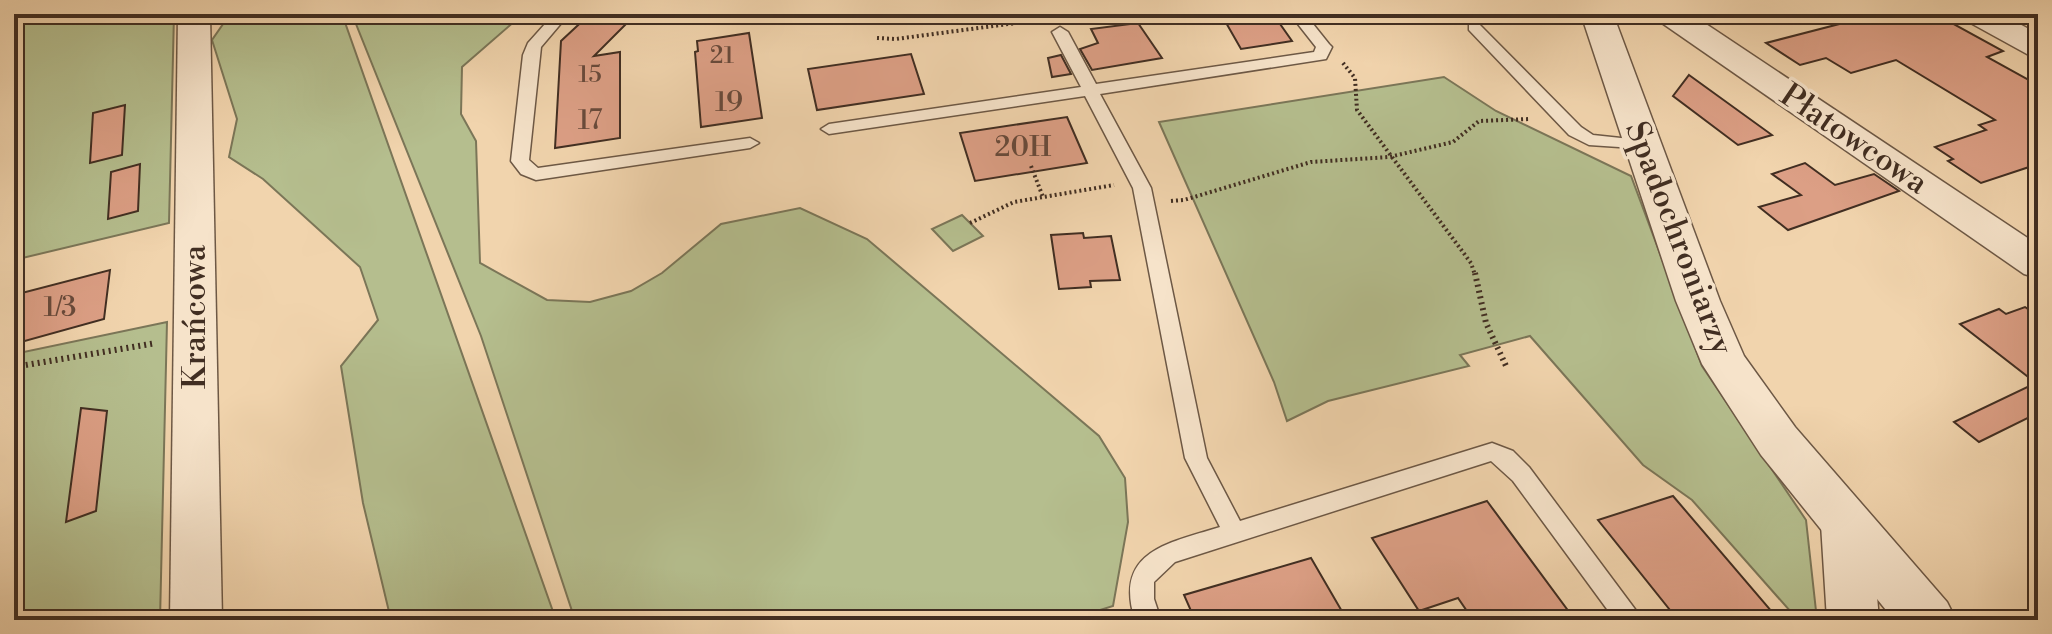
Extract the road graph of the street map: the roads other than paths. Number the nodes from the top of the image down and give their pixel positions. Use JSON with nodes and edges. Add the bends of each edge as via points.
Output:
{"nodes":[{"id":1,"x":194,"y":14,"type":"edge"},
{"id":2,"x":562,"y":14,"type":"edge"},
{"id":3,"x":1297,"y":14,"type":"edge"},
{"id":4,"x":1597,"y":14,"type":"edge"},
{"id":5,"x":1670,"y":14,"type":"edge"},
{"id":6,"x":1978,"y":14,"type":"edge"},
{"id":7,"x":1055,"y":21,"type":"edge"},
{"id":8,"x":1474,"y":27,"type":"dead end"},
{"id":9,"x":2038,"y":47,"type":"edge"},
{"id":10,"x":1091,"y":89,"type":"junction"},
{"id":11,"x":829,"y":129,"type":"dead end"},
{"id":12,"x":750,"y":143,"type":"dead end"},
{"id":13,"x":1643,"y":145,"type":"junction"},
{"id":14,"x":2038,"y":264,"type":"edge"},
{"id":15,"x":1846,"y":524,"type":"junction"},
{"id":16,"x":1234,"y":532,"type":"junction"},
{"id":17,"x":196,"y":620,"type":"edge"},
{"id":18,"x":1148,"y":620,"type":"edge"},
{"id":19,"x":1630,"y":620,"type":"edge"},
{"id":20,"x":1853,"y":620,"type":"edge"},
{"id":21,"x":1928,"y":620,"type":"edge"}],
"edges":[{"from":1,"to":17,"type":"street","name":"Krańcowa"},
{"from":2,"to":12,"type":"lane","via":[[533,46],[520,161],[527,170],[536,174]]},
{"from":3,"to":10,"type":"lane","via":[[1324,47],[1320,56]]},
{"from":4,"to":13,"type":"street","name":"Spadochroniarzy"},
{"from":5,"to":14,"type":"street","name":"Płatowcowa"},
{"from":6,"to":9,"type":"street"},
{"from":7,"to":10,"type":"lane"},
{"from":8,"to":13,"type":"lane","via":[[1575,131],[1589,140]]},
{"from":10,"to":11,"type":"lane"},
{"from":10,"to":16,"type":"lane","via":[[1139,181],[1196,458]]},
{"from":13,"to":15,"type":"street","name":"Spadochroniarzy","via":[[1725,364],[1758,415]]},
{"from":15,"to":20,"type":"street"},
{"from":15,"to":21,"type":"street","name":"Spadochroniarzy"},
{"from":16,"to":18,"type":"lane","via":[[1167,554],[1148,567],[1142,600]]},
{"from":16,"to":19,"type":"lane","via":[[1492,452],[1521,474]]}]}
